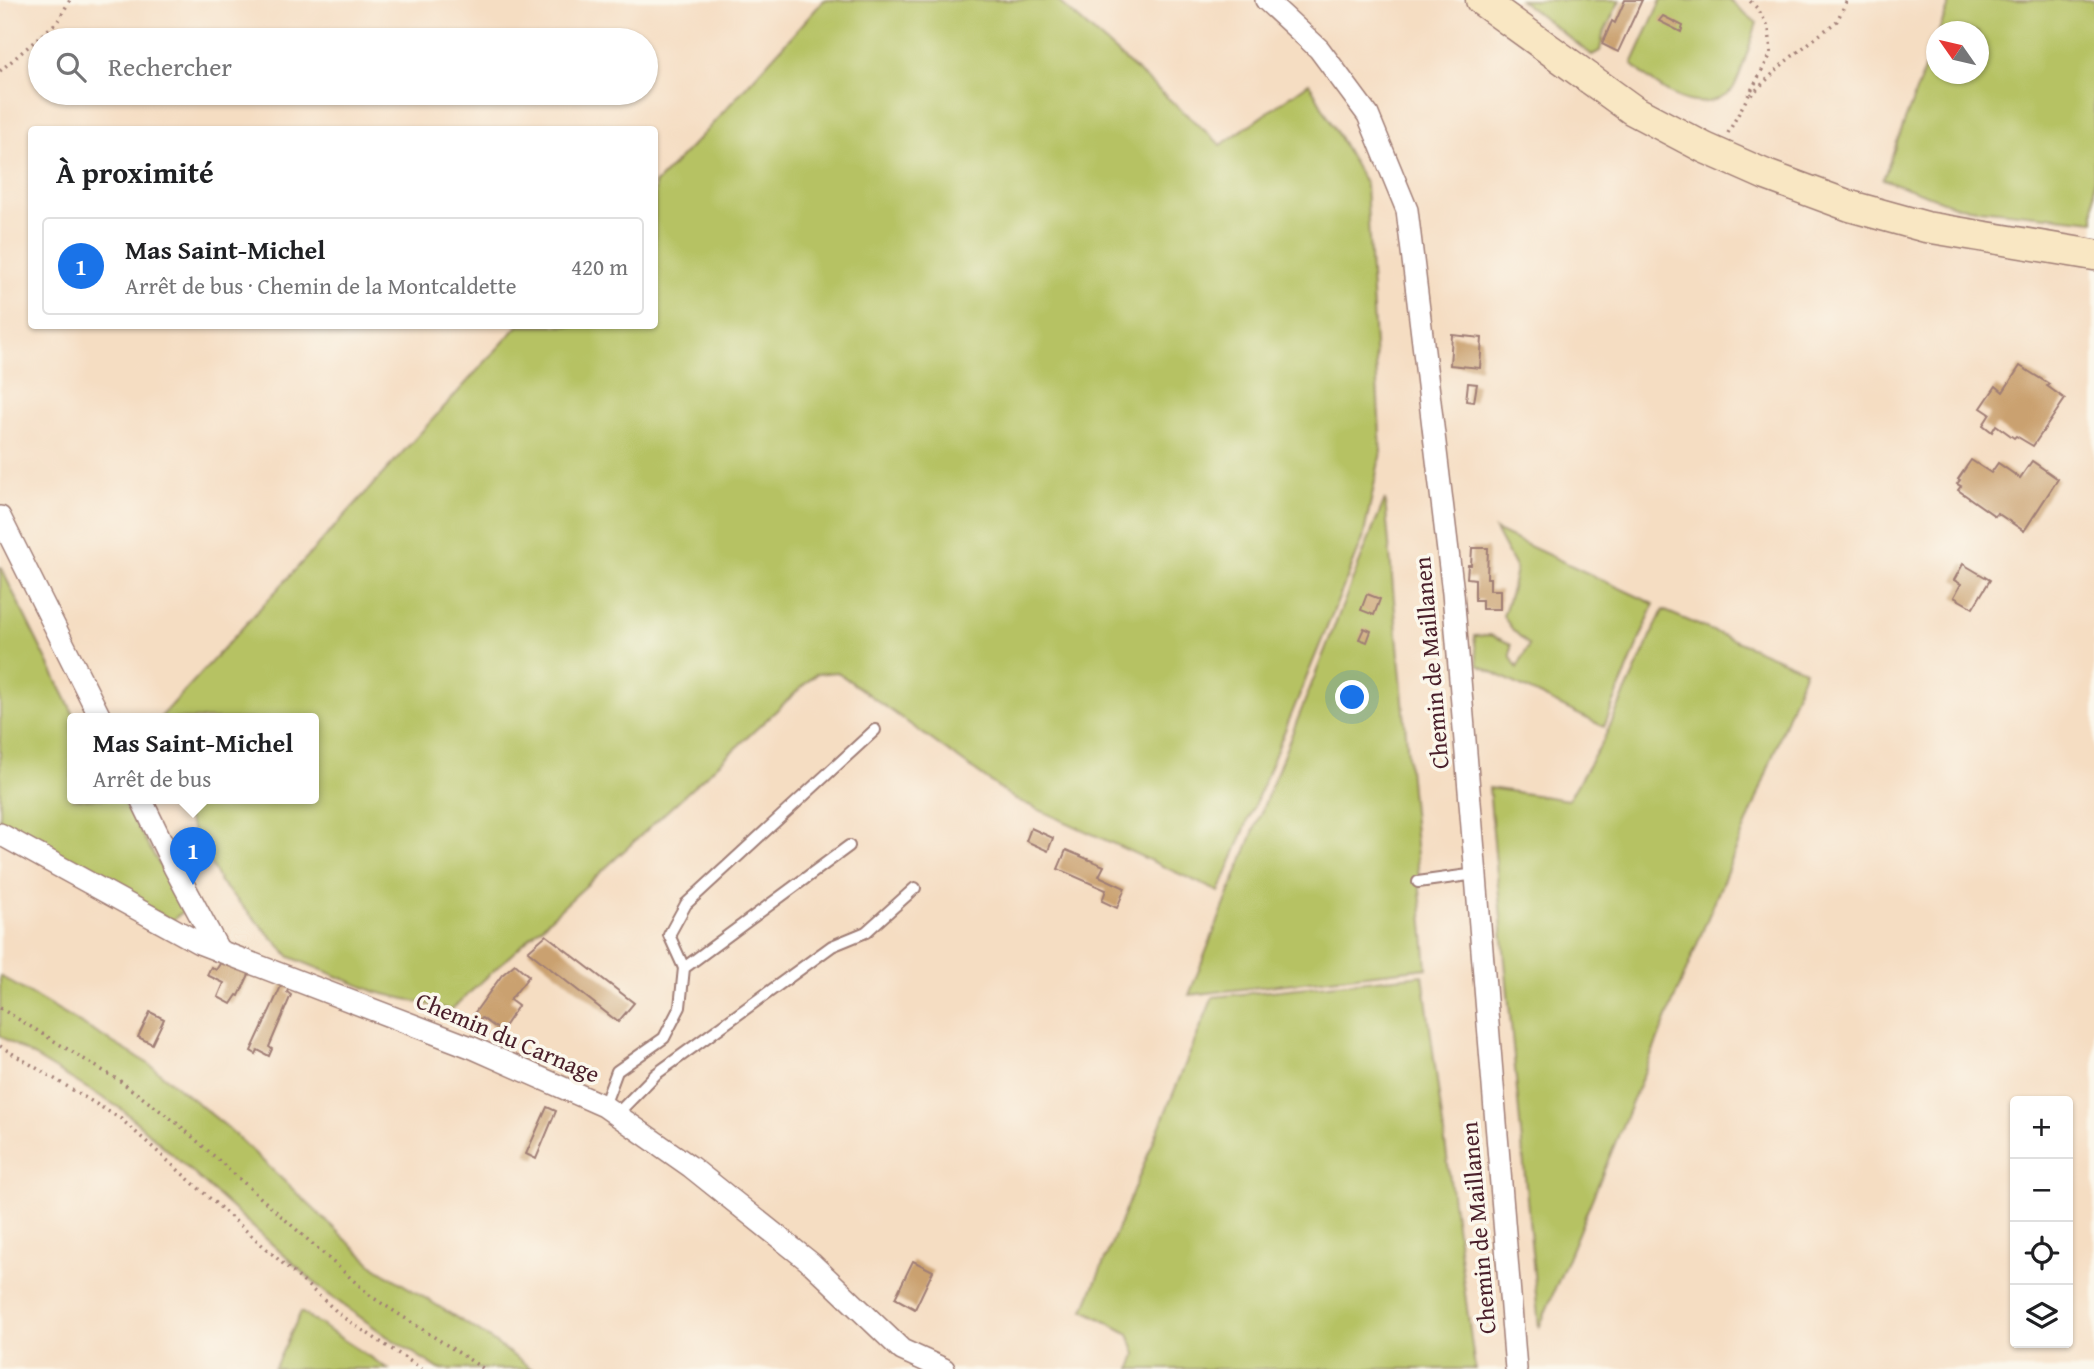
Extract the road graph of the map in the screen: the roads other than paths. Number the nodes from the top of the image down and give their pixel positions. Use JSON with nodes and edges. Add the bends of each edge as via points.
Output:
{"nodes":[{"id":1,"x":1266,"y":0,"type":"edge"},
{"id":2,"x":1480,"y":0,"type":"edge"},
{"id":3,"x":2094,"y":255,"type":"edge"},
{"id":4,"x":0,"y":517,"type":"edge"},
{"id":5,"x":98,"y":713,"type":"edge"},
{"id":6,"x":875,"y":730,"type":"dead end"},
{"id":7,"x":144,"y":804,"type":"edge"},
{"id":8,"x":0,"y":834,"type":"edge"},
{"id":9,"x":849,"y":846,"type":"dead end"},
{"id":10,"x":1476,"y":874,"type":"junction"},
{"id":11,"x":1418,"y":882,"type":"dead end"},
{"id":12,"x":915,"y":888,"type":"dead end"},
{"id":13,"x":219,"y":951,"type":"junction"},
{"id":14,"x":684,"y":968,"type":"junction"},
{"id":15,"x":610,"y":1111,"type":"junction"},
{"id":16,"x":944,"y":1369,"type":"edge"},
{"id":17,"x":1516,"y":1369,"type":"edge"}],
"edges":[{"from":1,"to":10,"type":"street","name":"Chemin de Maillanen","via":[[1320,50],[1368,115],[1406,210],[1453,593]]},
{"from":2,"to":3,"type":"main road","via":[[1633,110],[1766,175],[1850,206],[1926,227]]},
{"from":4,"to":5,"type":"street"},
{"from":6,"to":14,"type":"lane","via":[[686,904],[669,935]]},
{"from":7,"to":13,"type":"street"},
{"from":8,"to":13,"type":"street","name":"Chemin du Carnage"},
{"from":9,"to":14,"type":"lane"},
{"from":10,"to":11,"type":"lane"},
{"from":10,"to":17,"type":"street","name":"Chemin de Maillanen"},
{"from":12,"to":15,"type":"lane","via":[[866,932],[832,946]]},
{"from":13,"to":15,"type":"street","name":"Chemin du Carnage","via":[[473,1048]]},
{"from":14,"to":15,"type":"lane","via":[[680,1007],[664,1038],[617,1071]]},
{"from":15,"to":16,"type":"street","name":"Chemin du Carnage","via":[[691,1167],[811,1263],[902,1350]]}]}
